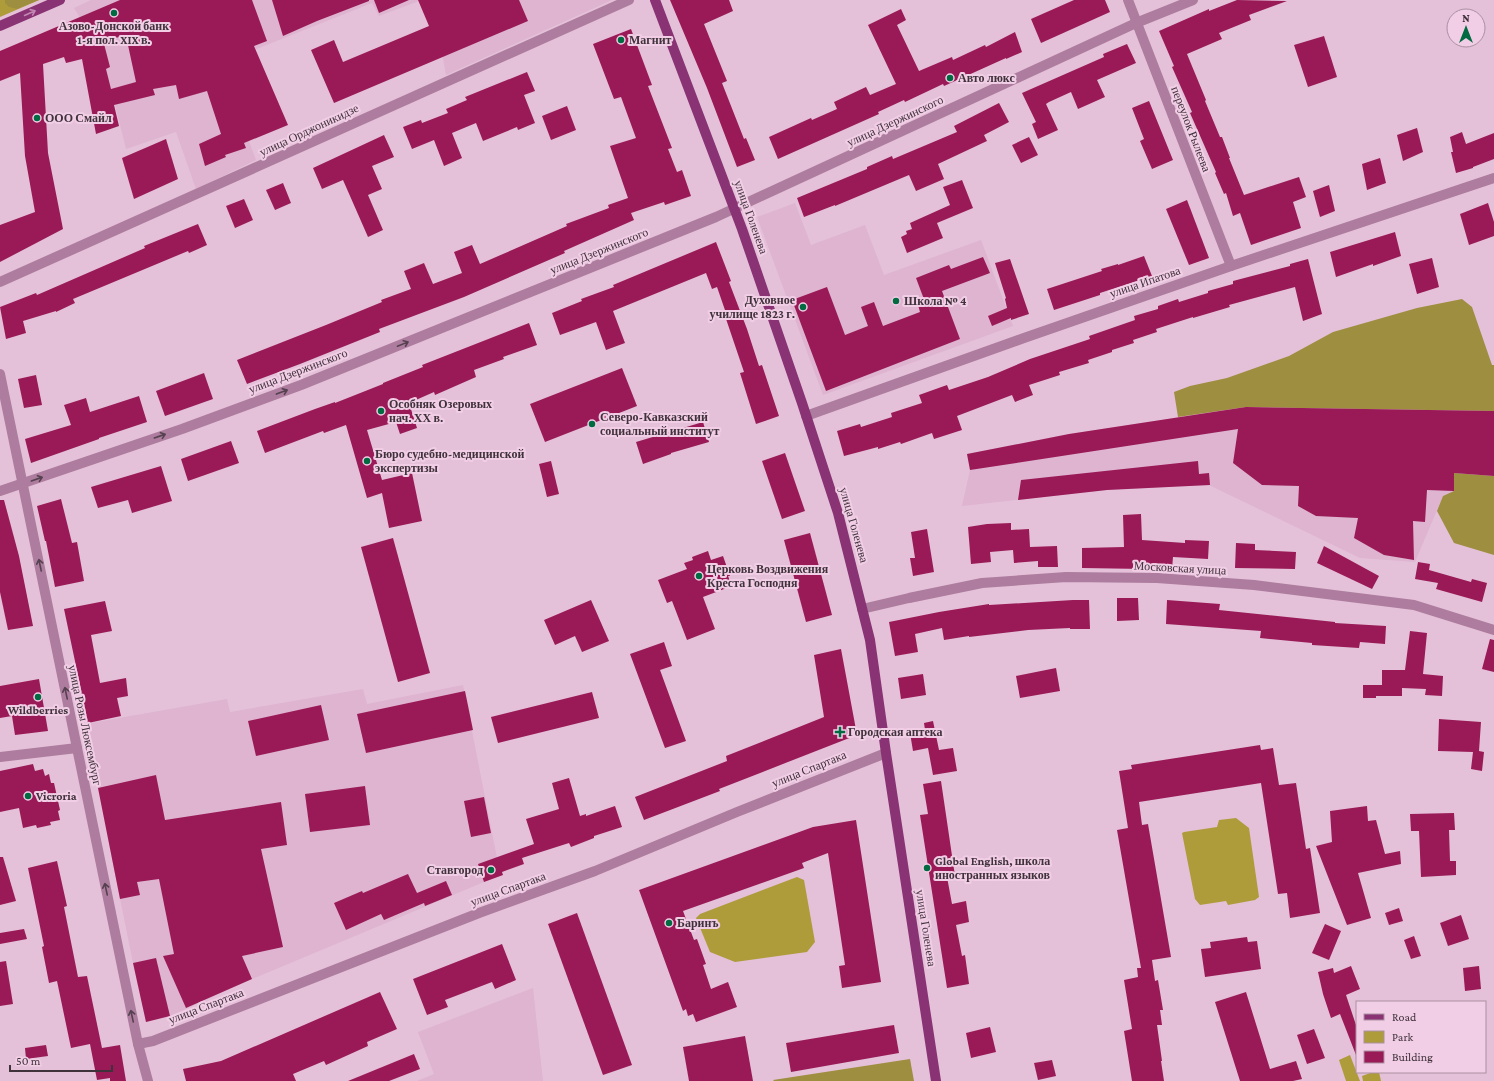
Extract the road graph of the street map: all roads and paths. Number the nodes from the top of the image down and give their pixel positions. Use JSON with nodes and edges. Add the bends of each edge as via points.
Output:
{"nodes":[{"id":1,"x":60,"y":0,"type":"edge"},
{"id":2,"x":629,"y":0,"type":"edge"},
{"id":3,"x":655,"y":0,"type":"edge"},
{"id":4,"x":1128,"y":0,"type":"edge"},
{"id":5,"x":1193,"y":0,"type":"edge"},
{"id":6,"x":1136,"y":23,"type":"junction"},
{"id":7,"x":0,"y":26,"type":"edge"},
{"id":8,"x":1494,"y":178,"type":"edge"},
{"id":9,"x":735,"y":209,"type":"junction"},
{"id":10,"x":1232,"y":266,"type":"junction"},
{"id":11,"x":0,"y":282,"type":"edge"},
{"id":12,"x":0,"y":374,"type":"edge"},
{"id":13,"x":806,"y":416,"type":"junction"},
{"id":14,"x":23,"y":484,"type":"junction"},
{"id":15,"x":0,"y":491,"type":"edge"},
{"id":16,"x":862,"y":609,"type":"junction"},
{"id":17,"x":1494,"y":630,"type":"edge"},
{"id":18,"x":77,"y":748,"type":"junction"},
{"id":19,"x":886,"y":753,"type":"junction"},
{"id":20,"x":0,"y":757,"type":"edge"},
{"id":21,"x":138,"y":1044,"type":"junction"},
{"id":22,"x":148,"y":1081,"type":"edge"},
{"id":23,"x":936,"y":1081,"type":"edge"}],
"edges":[{"from":7,"to":1,"type":"main road","one_way":true},
{"from":2,"to":11,"type":"street","name":"улица Орджоникидзе"},
{"from":3,"to":9,"type":"main road","name":"улица Голенева"},
{"from":4,"to":6,"type":"street","name":"переулок Рылеева"},
{"from":5,"to":6,"type":"street","name":"улица Дзержинского"},
{"from":6,"to":9,"type":"street","name":"улица Дзержинского"},
{"from":6,"to":10,"type":"street","name":"переулок Рылеева"},
{"from":8,"to":10,"type":"street","name":"улица Ипатова"},
{"from":9,"to":13,"type":"main road","name":"улица Голенева"},
{"from":14,"to":9,"type":"street","name":"улица Дзержинского","one_way":true,"via":[[301,385]]},
{"from":10,"to":13,"type":"street","name":"улица Ипатова"},
{"from":12,"to":14,"type":"street","name":"улица Розы Люксембург"},
{"from":13,"to":16,"type":"main road","name":"улица Голенева","via":[[838,513]]},
{"from":14,"to":15,"type":"street","name":"улица Дзержинского"},
{"from":18,"to":14,"type":"street","name":"улица Розы Люксембург","one_way":true},
{"from":16,"to":17,"type":"street","name":"Московская улица","via":[[982,584],[1066,577],[1157,578],[1254,585],[1414,605]]},
{"from":16,"to":19,"type":"main road","name":"улица Голенева","via":[[874,661]]},
{"from":18,"to":20,"type":"street"},
{"from":21,"to":18,"type":"street","name":"улица Розы Люксембург","one_way":true},
{"from":19,"to":21,"type":"street","name":"улица Спартака","via":[[595,871],[479,913],[153,1041]]},
{"from":19,"to":23,"type":"main road","name":"улица Голенева"},
{"from":21,"to":22,"type":"street","name":"улица Розы Люксембург"}]}
